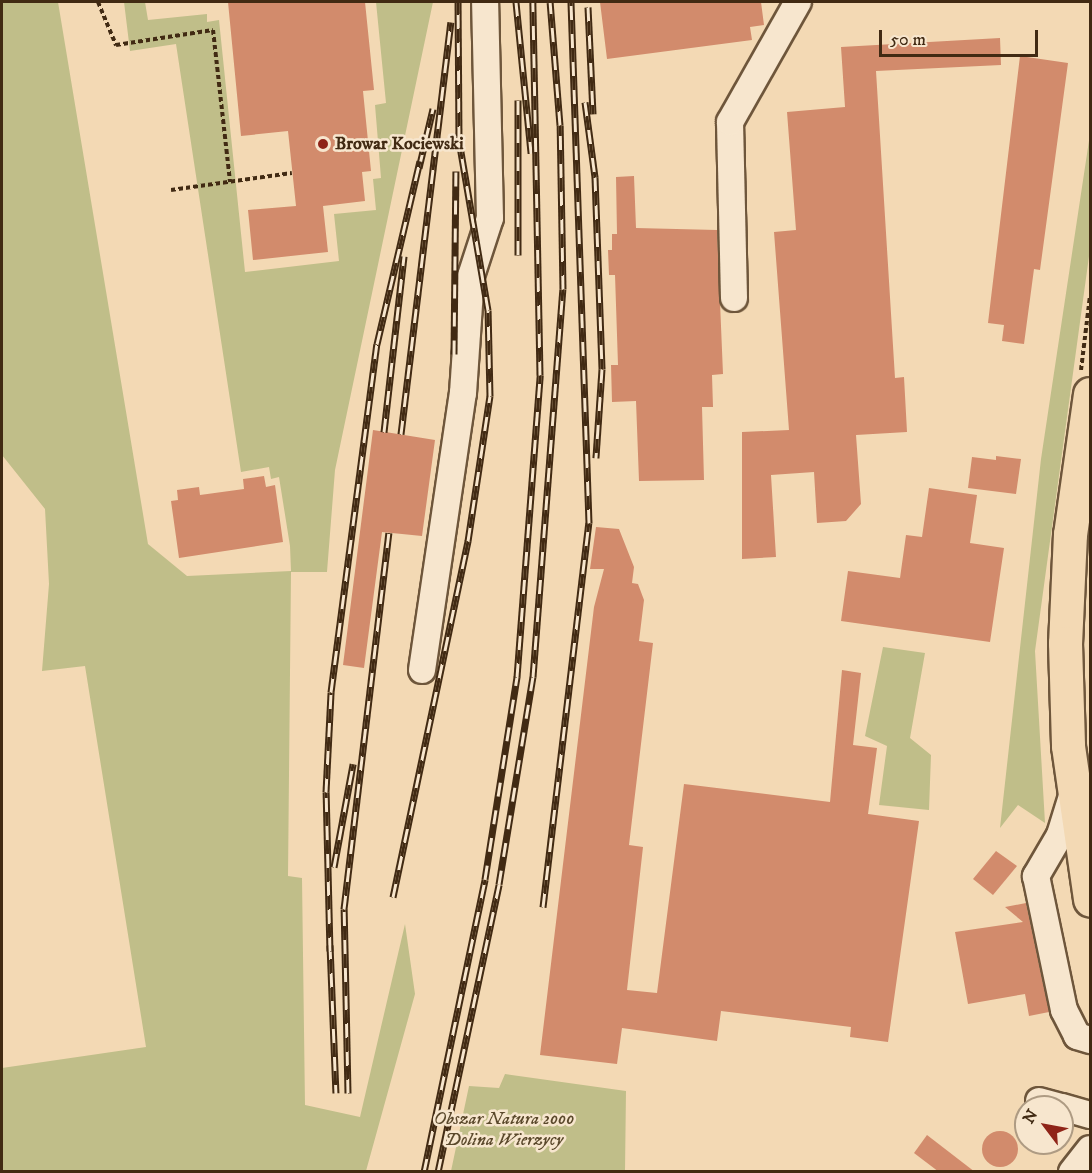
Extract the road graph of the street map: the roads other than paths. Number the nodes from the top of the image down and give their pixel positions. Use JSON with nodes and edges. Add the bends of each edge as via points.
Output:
{"nodes":[{"id":1,"x":485,"y":2,"type":"edge"},
{"id":2,"x":798,"y":2,"type":"edge"},
{"id":3,"x":734,"y":298,"type":"dead end"},
{"id":4,"x":1090,"y":394,"type":"edge"},
{"id":5,"x":1090,"y":538,"type":"edge"},
{"id":6,"x":422,"y":670,"type":"dead end"},
{"id":7,"x":1082,"y":781,"type":"edge"},
{"id":8,"x":1090,"y":899,"type":"edge"},
{"id":9,"x":1090,"y":1040,"type":"edge"},
{"id":10,"x":1074,"y":1111,"type":"edge"},
{"id":11,"x":1090,"y":1115,"type":"edge"},
{"id":12,"x":1090,"y":1149,"type":"edge"},
{"id":13,"x":1072,"y":1172,"type":"edge"}],
"edges":[{"from":1,"to":6,"type":"lane","via":[[490,218],[471,276],[466,369]]},
{"from":2,"to":3,"type":"lane","via":[[730,123]]},
{"from":4,"to":7,"type":"main road","via":[[1069,555],[1065,643]]},
{"from":5,"to":7,"type":"main road"},
{"from":7,"to":8,"type":"main road"},
{"from":7,"to":9,"type":"lane","via":[[1060,835],[1036,876],[1064,1010],[1077,1036]]},
{"from":10,"to":11,"type":"lane"},
{"from":12,"to":13,"type":"lane"}]}
